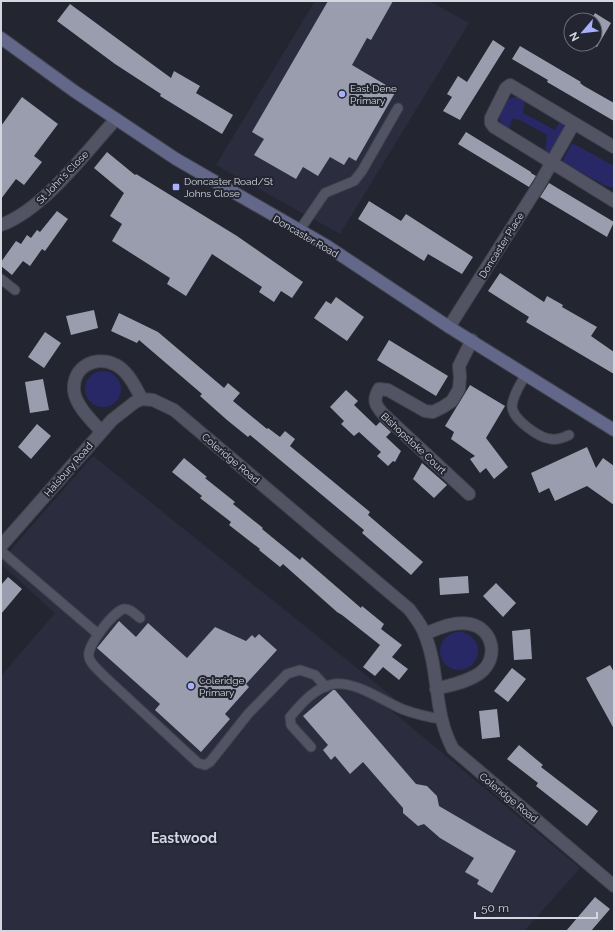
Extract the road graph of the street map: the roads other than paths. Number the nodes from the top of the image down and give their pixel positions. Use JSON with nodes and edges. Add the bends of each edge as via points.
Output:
{"nodes":[{"id":1,"x":1,"y":38,"type":"edge"},
{"id":2,"x":398,"y":108,"type":"dead end"},
{"id":3,"x":116,"y":119,"type":"junction"},
{"id":4,"x":574,"y":123,"type":"junction"},
{"id":5,"x":614,"y":147,"type":"edge"},
{"id":6,"x":551,"y":164,"type":"junction"},
{"id":7,"x":614,"y":201,"type":"edge"},
{"id":8,"x":1,"y":225,"type":"edge"},
{"id":9,"x":300,"y":231,"type":"junction"},
{"id":10,"x":1,"y":279,"type":"edge"},
{"id":11,"x":15,"y":290,"type":"dead end"},
{"id":12,"x":449,"y":327,"type":"junction"},
{"id":13,"x":472,"y":340,"type":"junction"},
{"id":14,"x":526,"y":374,"type":"junction"},
{"id":15,"x":142,"y":399,"type":"junction"},
{"id":16,"x":614,"y":430,"type":"edge"},
{"id":17,"x":101,"y":431,"type":"junction"},
{"id":18,"x":569,"y":435,"type":"dead end"},
{"id":19,"x":469,"y":494,"type":"dead end"},
{"id":20,"x":1,"y":546,"type":"edge"},
{"id":21,"x":1,"y":551,"type":"edge"},
{"id":22,"x":140,"y":618,"type":"dead end"},
{"id":23,"x":98,"y":634,"type":"junction"},
{"id":24,"x":425,"y":634,"type":"junction"},
{"id":25,"x":326,"y":687,"type":"junction"},
{"id":26,"x":436,"y":689,"type":"junction"},
{"id":27,"x":441,"y":719,"type":"junction"},
{"id":28,"x":311,"y":747,"type":"dead end"},
{"id":29,"x":614,"y":886,"type":"edge"}],
"edges":[{"from":1,"to":3,"type":"street","name":"Doncaster Road"},
{"from":2,"to":9,"type":"lane","via":[[362,171],[354,181],[325,193]]},
{"from":3,"to":8,"type":"street","name":"St John's Close","via":[[46,196],[28,210]]},
{"from":3,"to":9,"type":"street","name":"Doncaster Road","via":[[176,159]]},
{"from":4,"to":5,"type":"street"},
{"from":4,"to":6,"type":"street","name":"Doncaster Place"},
{"from":4,"to":6,"type":"street","via":[[516,87],[510,85],[506,88],[491,123]]},
{"from":6,"to":7,"type":"street"},
{"from":6,"to":12,"type":"street","name":"Doncaster Place"},
{"from":9,"to":12,"type":"street","name":"Doncaster Road","via":[[327,246]]},
{"from":10,"to":11,"type":"lane"},
{"from":12,"to":13,"type":"street","name":"Doncaster Road"},
{"from":13,"to":14,"type":"street","name":"Doncaster Road"},
{"from":13,"to":19,"type":"street","name":"Bishopstoke Court","via":[[459,366],[459,389],[452,401],[443,407],[433,412],[425,410],[388,390],[379,390],[375,396],[375,405],[384,415]]},
{"from":14,"to":16,"type":"street","name":"Doncaster Road"},
{"from":14,"to":18,"type":"lane","via":[[514,396],[512,407],[516,417],[538,434],[550,439]]},
{"from":15,"to":17,"type":"street","name":"Halsbury Road"},
{"from":15,"to":17,"type":"street","via":[[131,380],[116,365],[94,362],[86,364],[78,371],[74,392]]},
{"from":15,"to":24,"type":"street","name":"Coleridge Road","via":[[163,404],[188,420],[409,609]]},
{"from":17,"to":20,"type":"street","name":"Halsbury Road"},
{"from":21,"to":23,"type":"lane"},
{"from":22,"to":23,"type":"lane","via":[[128,609],[123,609]]},
{"from":23,"to":25,"type":"lane","via":[[89,648],[92,663],[167,736],[198,763],[205,765],[248,714],[287,674],[300,670],[314,675]]},
{"from":24,"to":26,"type":"street","name":"Coleridge Road"},
{"from":24,"to":26,"type":"street","via":[[453,624],[468,624],[479,627],[487,634],[493,652],[479,674]]},
{"from":25,"to":27,"type":"lane","via":[[334,684],[349,686],[401,709]]},
{"from":25,"to":28,"type":"lane","via":[[305,700],[290,717],[291,725]]},
{"from":26,"to":27,"type":"street","name":"Coleridge Road"},
{"from":27,"to":29,"type":"street","name":"Coleridge Road","via":[[449,743],[463,759]]}]}
